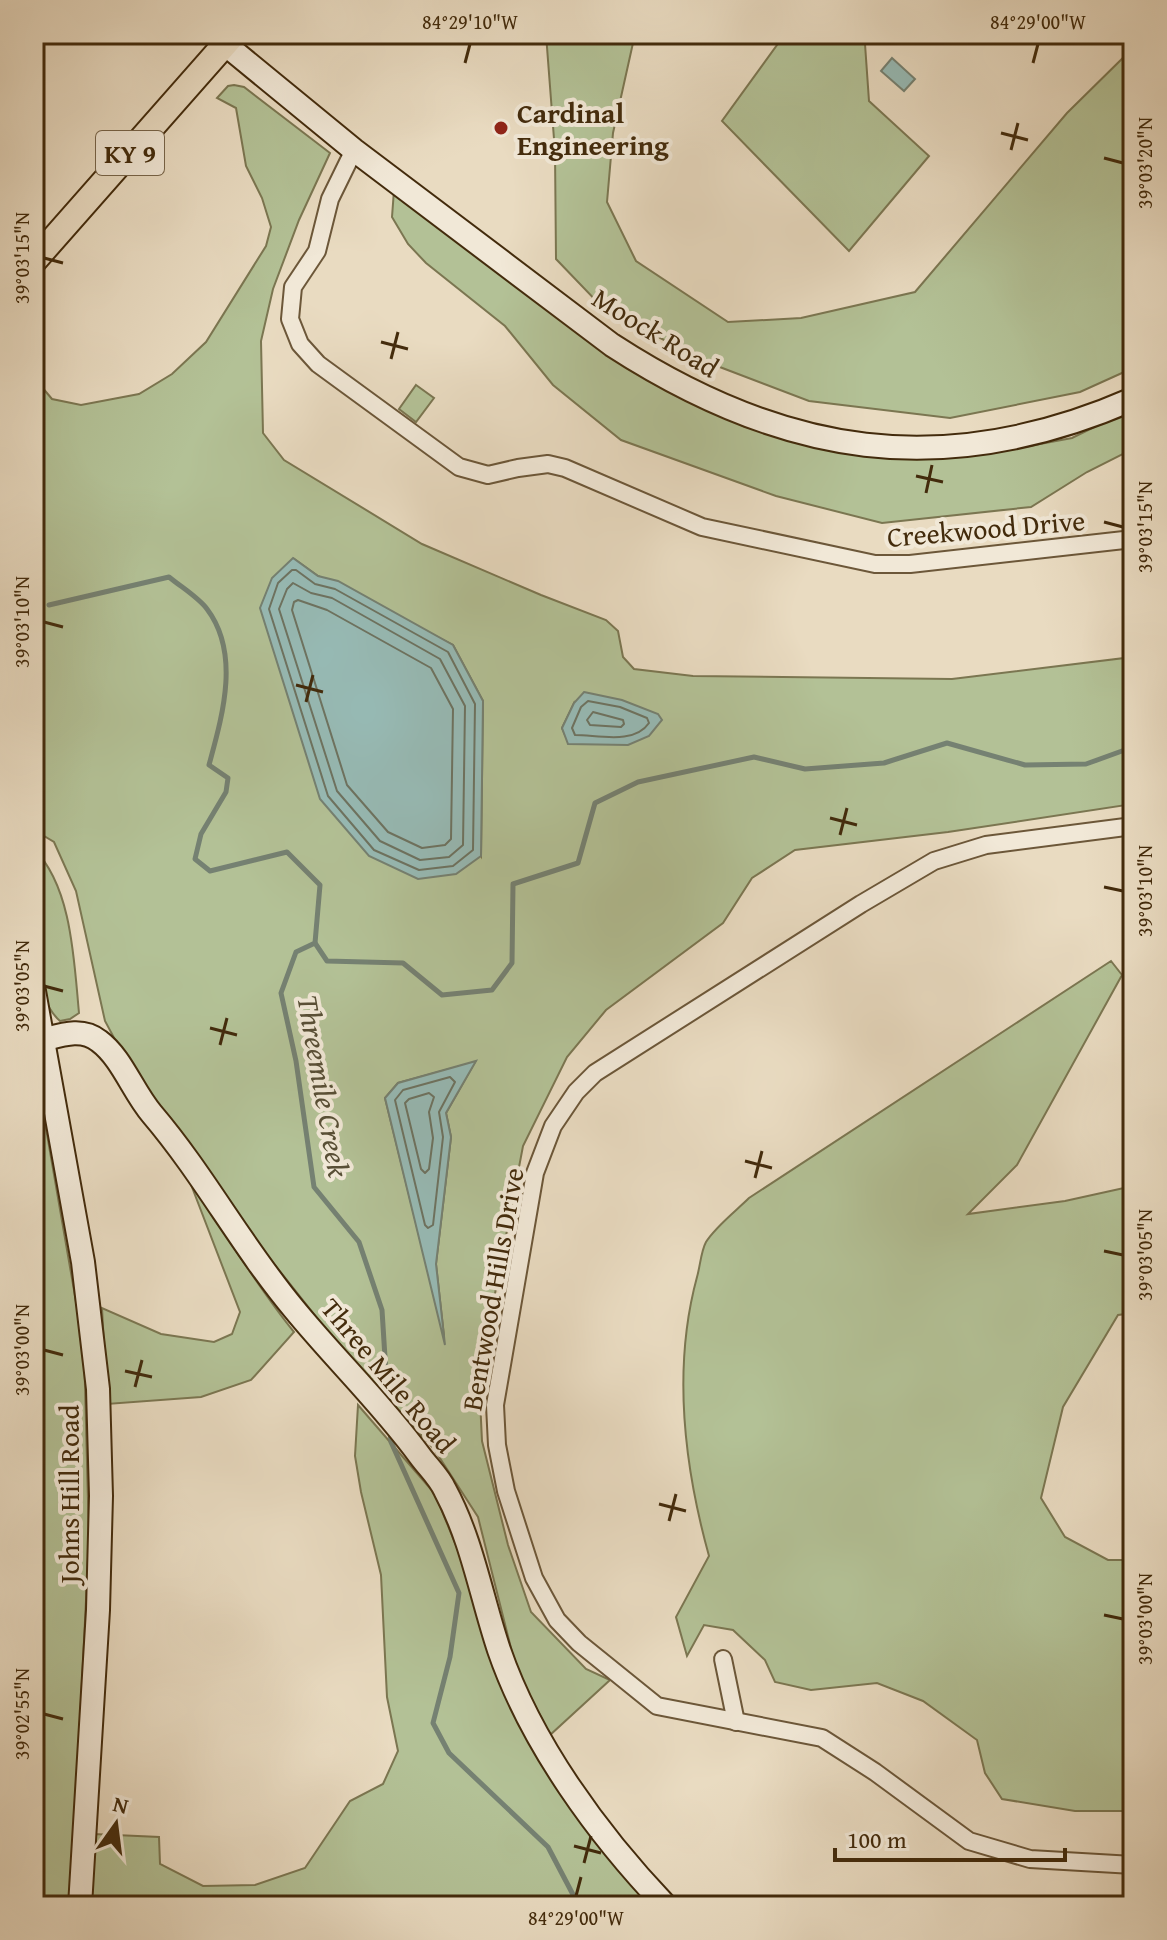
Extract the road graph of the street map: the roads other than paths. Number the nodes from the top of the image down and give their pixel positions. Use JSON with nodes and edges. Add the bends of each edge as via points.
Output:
{"nodes":[{"id":1,"x":230,"y":40,"type":"edge"},
{"id":2,"x":354,"y":150,"type":"junction"},
{"id":3,"x":34,"y":261,"type":"edge"},
{"id":4,"x":1133,"y":399,"type":"edge"},
{"id":5,"x":1133,"y":539,"type":"edge"},
{"id":6,"x":1133,"y":826,"type":"edge"},
{"id":7,"x":34,"y":991,"type":"edge"},
{"id":8,"x":42,"y":1040,"type":"junction"},
{"id":9,"x":723,"y":1659,"type":"dead end"},
{"id":10,"x":736,"y":1722,"type":"junction"},
{"id":11,"x":1133,"y":1865,"type":"edge"},
{"id":12,"x":80,"y":1906,"type":"edge"},
{"id":13,"x":666,"y":1906,"type":"edge"}],
"edges":[{"from":1,"to":2,"type":"main road","name":"Moock Road"},
{"from":1,"to":3,"type":"main road","number":"KY 9"},
{"from":2,"to":4,"type":"main road","name":"Moock Road","via":[[651,371],[729,410],[785,429],[885,446],[982,445],[1050,431]]},
{"from":2,"to":5,"type":"street","name":"Creekwood Drive","via":[[330,199],[317,251],[293,287],[290,319],[300,344],[318,364],[459,467],[488,475],[548,464],[702,527],[875,564]]},
{"from":6,"to":10,"type":"street","name":"Bentwood Hills Drive","via":[[986,845],[934,861],[595,1073],[553,1126],[535,1173],[495,1405],[510,1503],[534,1578],[557,1620],[579,1643],[657,1706]]},
{"from":7,"to":8,"type":"main road","name":"Johns Hill Road"},
{"from":8,"to":12,"type":"main road","name":"Johns Hill Road","via":[[81,1248],[98,1389],[98,1610]]},
{"from":8,"to":13,"type":"main road","name":"Three Mile Road","via":[[79,1032],[106,1046],[292,1307],[402,1430],[443,1486],[464,1531],[500,1651],[521,1701],[590,1816]]},
{"from":9,"to":10,"type":"street"},
{"from":10,"to":11,"type":"street","name":"Bentwood Hills Drive","via":[[822,1738],[969,1841],[1030,1859]]}]}
